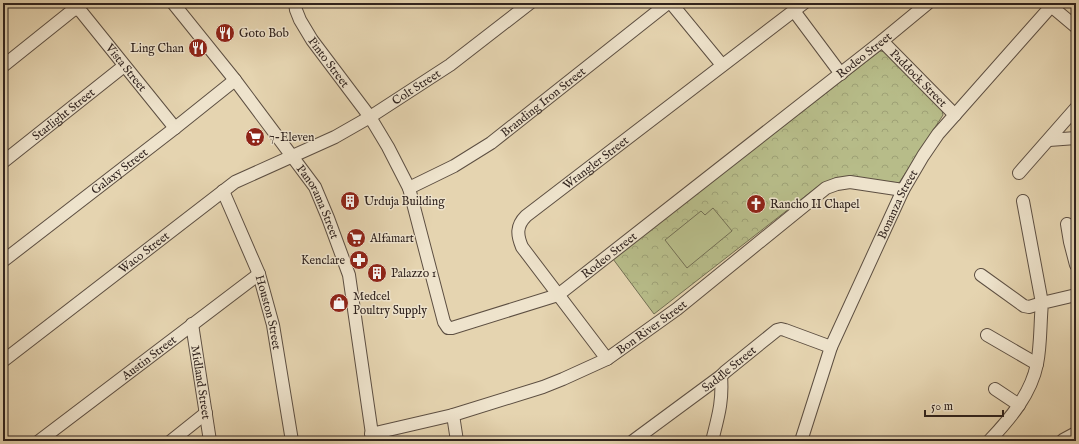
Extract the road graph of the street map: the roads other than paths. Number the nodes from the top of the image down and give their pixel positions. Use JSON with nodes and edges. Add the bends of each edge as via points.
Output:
{"nodes":[{"id":1,"x":173,"y":3,"type":"edge"},
{"id":2,"x":295,"y":3,"type":"edge"},
{"id":3,"x":530,"y":3,"type":"edge"},
{"id":4,"x":670,"y":3,"type":"edge"},
{"id":5,"x":804,"y":3,"type":"edge"},
{"id":6,"x":928,"y":3,"type":"edge"},
{"id":7,"x":1053,"y":5,"type":"edge"},
{"id":8,"x":794,"y":11,"type":"junction"},
{"id":9,"x":1076,"y":27,"type":"edge"},
{"id":10,"x":882,"y":41,"type":"junction"},
{"id":11,"x":722,"y":65,"type":"junction"},
{"id":12,"x":3,"y":66,"type":"edge"},
{"id":13,"x":124,"y":66,"type":"junction"},
{"id":14,"x":841,"y":74,"type":"junction"},
{"id":15,"x":235,"y":80,"type":"junction"},
{"id":16,"x":1076,"y":108,"type":"edge"},
{"id":17,"x":956,"y":115,"type":"junction"},
{"id":18,"x":370,"y":117,"type":"junction"},
{"id":19,"x":175,"y":128,"type":"junction"},
{"id":20,"x":1076,"y":138,"type":"edge"},
{"id":21,"x":1049,"y":140,"type":"junction"},
{"id":22,"x":292,"y":156,"type":"junction"},
{"id":23,"x":3,"y":162,"type":"edge"},
{"id":24,"x":1019,"y":173,"type":"dead end"},
{"id":25,"x":410,"y":188,"type":"junction"},
{"id":26,"x":903,"y":190,"type":"junction"},
{"id":27,"x":223,"y":191,"type":"junction"},
{"id":28,"x":1023,"y":201,"type":"dead end"},
{"id":29,"x":1067,"y":224,"type":"dead end"},
{"id":30,"x":3,"y":261,"type":"edge"},
{"id":31,"x":1076,"y":265,"type":"edge"},
{"id":32,"x":259,"y":274,"type":"junction"},
{"id":33,"x":981,"y":275,"type":"dead end"},
{"id":34,"x":558,"y":295,"type":"junction"},
{"id":35,"x":1076,"y":295,"type":"edge"},
{"id":36,"x":1042,"y":303,"type":"junction"},
{"id":37,"x":192,"y":324,"type":"junction"},
{"id":38,"x":987,"y":335,"type":"dead end"},
{"id":39,"x":831,"y":347,"type":"junction"},
{"id":40,"x":607,"y":359,"type":"junction"},
{"id":41,"x":3,"y":361,"type":"edge"},
{"id":42,"x":1037,"y":364,"type":"junction"},
{"id":43,"x":721,"y":376,"type":"junction"},
{"id":44,"x":995,"y":389,"type":"dead end"},
{"id":45,"x":1019,"y":405,"type":"junction"},
{"id":46,"x":206,"y":413,"type":"junction"},
{"id":47,"x":453,"y":415,"type":"junction"},
{"id":48,"x":1076,"y":433,"type":"edge"},
{"id":49,"x":372,"y":437,"type":"edge"},
{"id":50,"x":1063,"y":440,"type":"dead end"},
{"id":51,"x":39,"y":441,"type":"edge"},
{"id":52,"x":171,"y":441,"type":"edge"},
{"id":53,"x":210,"y":441,"type":"edge"},
{"id":54,"x":292,"y":441,"type":"edge"},
{"id":55,"x":457,"y":441,"type":"edge"},
{"id":56,"x":634,"y":441,"type":"edge"},
{"id":57,"x":712,"y":441,"type":"edge"},
{"id":58,"x":801,"y":441,"type":"edge"},
{"id":59,"x":989,"y":441,"type":"edge"}],
"edges":[{"from":1,"to":15,"type":"street","name":"Panorama Street"},
{"from":2,"to":18,"type":"street","name":"Pinto Street","via":[[300,20],[312,40]]},
{"from":3,"to":18,"type":"street","name":"Colt Street","via":[[450,65]]},
{"from":4,"to":11,"type":"street"},
{"from":4,"to":25,"type":"street","name":"Branding Iron Street","via":[[491,143],[454,166]]},
{"from":5,"to":8,"type":"street","name":"Wrangler Street"},
{"from":6,"to":10,"type":"street","name":"Rodeo Street"},
{"from":7,"to":9,"type":"street"},
{"from":7,"to":17,"type":"street","name":"Bonanza Street"},
{"from":8,"to":11,"type":"street","name":"Wrangler Street"},
{"from":8,"to":14,"type":"street"},
{"from":10,"to":14,"type":"street","name":"Rodeo Street"},
{"from":10,"to":17,"type":"street","name":"Paddock Street"},
{"from":11,"to":34,"type":"street","name":"Wrangler Street","via":[[520,222],[518,236],[522,247]]},
{"from":12,"to":13,"type":"street","name":"Vista Street","via":[[76,8],[79,8]]},
{"from":13,"to":19,"type":"street","name":"Vista Street"},
{"from":13,"to":23,"type":"street","name":"Starlight Street"},
{"from":14,"to":34,"type":"street","name":"Rodeo Street"},
{"from":15,"to":19,"type":"street","name":"Galaxy Street"},
{"from":15,"to":22,"type":"street","name":"Panorama Street"},
{"from":16,"to":21,"type":"street"},
{"from":17,"to":26,"type":"street","name":"Bonanza Street","via":[[938,134]]},
{"from":18,"to":22,"type":"street","name":"Colt Street","via":[[335,137]]},
{"from":18,"to":25,"type":"street","name":"Rodeo Street"},
{"from":19,"to":30,"type":"street","name":"Galaxy Street"},
{"from":20,"to":21,"type":"street"},
{"from":21,"to":24,"type":"street"},
{"from":22,"to":27,"type":"street","name":"Waco Street","via":[[235,182]]},
{"from":22,"to":49,"type":"street","name":"Panorama Street","via":[[315,188],[349,275]]},
{"from":25,"to":34,"type":"street","name":"Rodeo Street","via":[[444,322],[448,328]]},
{"from":26,"to":39,"type":"street","name":"Bonanza Street"},
{"from":26,"to":40,"type":"street","name":"Bon River Street","via":[[850,182],[826,188],[677,309]]},
{"from":27,"to":32,"type":"street","name":"Houston Street"},
{"from":27,"to":41,"type":"street","name":"Waco Street"},
{"from":28,"to":36,"type":"street"},
{"from":29,"to":31,"type":"street"},
{"from":32,"to":37,"type":"street","name":"Austin Street"},
{"from":32,"to":54,"type":"street","name":"Houston Street","via":[[273,325]]},
{"from":33,"to":36,"type":"street","via":[[1024,306]]},
{"from":34,"to":40,"type":"street","name":"Wrangler Street"},
{"from":35,"to":36,"type":"street"},
{"from":36,"to":42,"type":"street"},
{"from":37,"to":46,"type":"street","name":"Midland Street"},
{"from":37,"to":51,"type":"street","name":"Austin Street"},
{"from":38,"to":42,"type":"street"},
{"from":39,"to":43,"type":"street","name":"Saddle Street","via":[[781,329]]},
{"from":39,"to":58,"type":"street","name":"Bonanza Street"},
{"from":40,"to":47,"type":"street","name":"Bon River Street","via":[[543,387]]},
{"from":42,"to":45,"type":"street","via":[[1029,388]]},
{"from":43,"to":56,"type":"street","name":"Saddle Street"},
{"from":43,"to":57,"type":"street","via":[[720,410]]},
{"from":44,"to":45,"type":"street"},
{"from":45,"to":59,"type":"street"},
{"from":46,"to":52,"type":"street"},
{"from":46,"to":53,"type":"street","name":"Midland Street"},
{"from":47,"to":49,"type":"street","name":"Bon River Street"},
{"from":47,"to":55,"type":"street"},
{"from":48,"to":50,"type":"street"}]}
